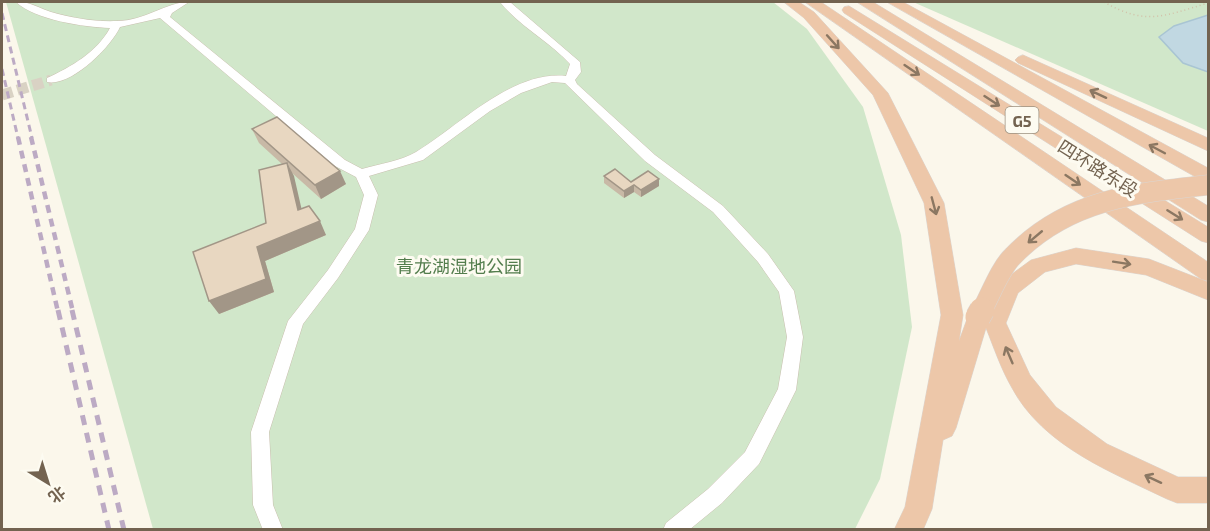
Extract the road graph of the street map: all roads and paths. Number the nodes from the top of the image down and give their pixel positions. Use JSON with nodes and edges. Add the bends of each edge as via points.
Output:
{"nodes":[{"id":1,"x":21,"y":2,"type":"edge"},
{"id":2,"x":184,"y":2,"type":"edge"},
{"id":3,"x":505,"y":2,"type":"edge"},
{"id":4,"x":791,"y":2,"type":"edge"},
{"id":5,"x":812,"y":2,"type":"edge"},
{"id":6,"x":836,"y":2,"type":"edge"},
{"id":7,"x":864,"y":2,"type":"edge"},
{"id":8,"x":895,"y":2,"type":"edge"},
{"id":9,"x":1104,"y":2,"type":"edge"},
{"id":10,"x":1209,"y":3,"type":"edge"},
{"id":11,"x":167,"y":12,"type":"junction"},
{"id":12,"x":116,"y":26,"type":"junction"},
{"id":13,"x":51,"y":80,"type":"tunnel mouth"},
{"id":14,"x":569,"y":80,"type":"junction"},
{"id":15,"x":1209,"y":145,"type":"edge"},
{"id":16,"x":361,"y":174,"type":"junction"},
{"id":17,"x":1209,"y":176,"type":"edge"},
{"id":18,"x":1209,"y":185,"type":"edge"},
{"id":19,"x":1209,"y":215,"type":"edge"},
{"id":20,"x":1209,"y":236,"type":"edge"},
{"id":21,"x":1209,"y":273,"type":"edge"},
{"id":22,"x":1209,"y":291,"type":"edge"},
{"id":23,"x":1209,"y":490,"type":"edge"},
{"id":24,"x":913,"y":519,"type":"edge"},
{"id":25,"x":273,"y":530,"type":"edge"},
{"id":26,"x":673,"y":530,"type":"edge"}],
"edges":[{"from":1,"to":12,"type":"street","via":[[52,16]]},
{"from":2,"to":11,"type":"street"},
{"from":3,"to":14,"type":"street","via":[[525,24],[568,54],[576,64]]},
{"from":4,"to":24,"type":"highway","one_way":true,"via":[[809,15],[880,93],[934,203],[952,315]]},
{"from":5,"to":21,"type":"highway","one_way":true},
{"from":6,"to":20,"type":"highway","name":"四环路东段","number":"G5","one_way":true},
{"from":7,"to":19,"type":"highway","name":"四环路东段","number":"G5"},
{"from":15,"to":8,"type":"highway","one_way":true},
{"from":17,"to":8,"type":"highway","one_way":true},
{"from":9,"to":10,"type":"path","via":[[1146,20]]},
{"from":11,"to":12,"type":"street"},
{"from":11,"to":16,"type":"street","via":[[165,18],[340,163]]},
{"from":12,"to":13,"type":"street","via":[[97,51],[73,70]]},
{"from":14,"to":16,"type":"street","via":[[551,78],[517,91],[486,108],[418,157]]},
{"from":14,"to":26,"type":"street","via":[[650,158],[718,209],[763,258],[786,291],[795,337],[787,390],[752,458],[715,496]]},
{"from":16,"to":25,"type":"street","via":[[371,195],[362,230],[296,321],[260,432],[263,506]]},
{"from":18,"to":24,"type":"highway","one_way":true,"bridge":true,"via":[[1096,203],[1053,222],[1011,257],[978,317]]},
{"from":23,"to":22,"type":"highway","one_way":true,"via":[[1177,490],[1098,453],[1047,415],[1021,382],[995,323],[1009,288],[1038,266],[1076,256],[1149,267]]}]}
